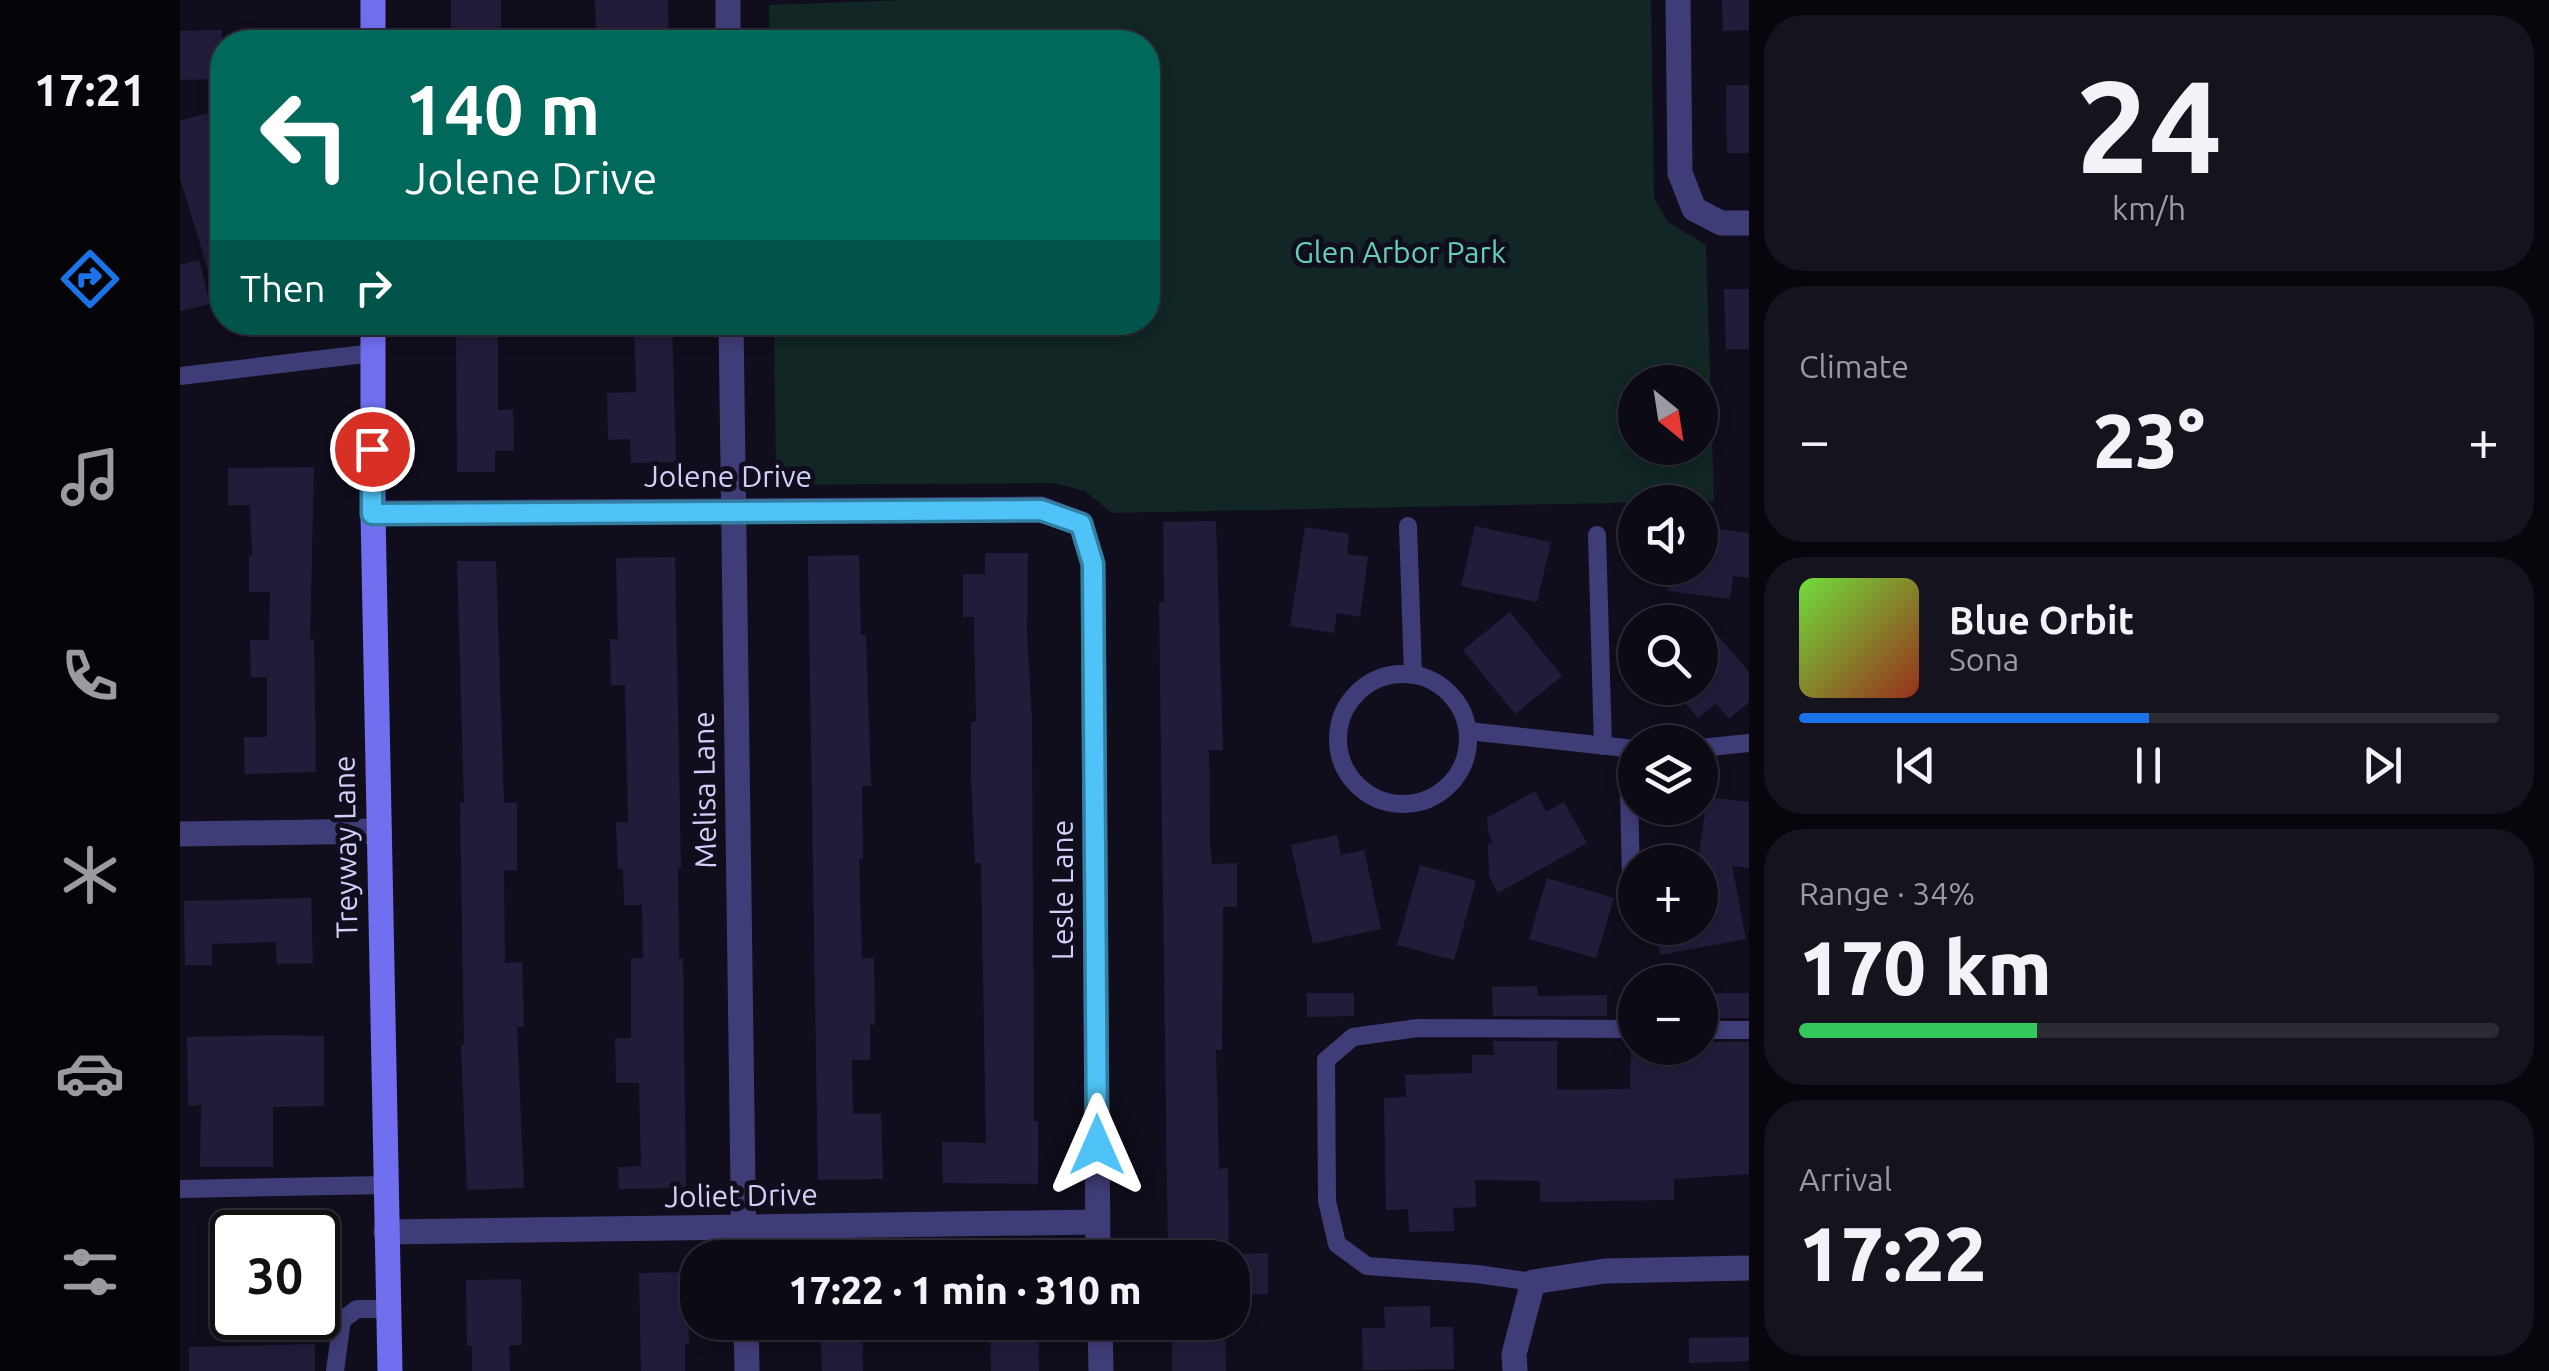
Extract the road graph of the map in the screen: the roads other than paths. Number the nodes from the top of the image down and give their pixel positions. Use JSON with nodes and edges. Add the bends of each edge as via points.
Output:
{"nodes":[{"id":1,"x":373,"y":0,"type":"edge"},
{"id":2,"x":728,"y":0,"type":"edge"},
{"id":3,"x":1678,"y":0,"type":"edge"},
{"id":4,"x":373,"y":30,"type":"edge"},
{"id":5,"x":728,"y":30,"type":"edge"},
{"id":6,"x":1749,"y":222,"type":"edge"},
{"id":7,"x":372,"y":335,"type":"edge"},
{"id":8,"x":731,"y":335,"type":"edge"},
{"id":9,"x":372,"y":353,"type":"junction"},
{"id":10,"x":180,"y":376,"type":"edge"},
{"id":11,"x":733,"y":509,"type":"junction"},
{"id":12,"x":372,"y":514,"type":"junction"},
{"id":13,"x":1081,"y":524,"type":"joint"},
{"id":14,"x":1408,"y":526,"type":"dead end"},
{"id":15,"x":1597,"y":535,"type":"dead end"},
{"id":16,"x":1413,"y":674,"type":"junction"},
{"id":17,"x":1468,"y":731,"type":"junction"},
{"id":18,"x":1749,"y":743,"type":"edge"},
{"id":19,"x":1603,"y":746,"type":"junction"},
{"id":20,"x":1718,"y":746,"type":"edge"},
{"id":21,"x":1618,"y":748,"type":"edge"},
{"id":22,"x":378,"y":830,"type":"junction"},
{"id":23,"x":180,"y":834,"type":"edge"},
{"id":24,"x":1618,"y":1029,"type":"edge"},
{"id":25,"x":1718,"y":1030,"type":"edge"},
{"id":26,"x":1749,"y":1030,"type":"edge"},
{"id":27,"x":385,"y":1185,"type":"junction"},
{"id":28,"x":180,"y":1189,"type":"edge"},
{"id":29,"x":1098,"y":1222,"type":"junction"},
{"id":30,"x":744,"y":1229,"type":"junction"},
{"id":31,"x":386,"y":1232,"type":"junction"},
{"id":32,"x":744,"y":1240,"type":"edge"},
{"id":33,"x":1098,"y":1240,"type":"edge"},
{"id":34,"x":1749,"y":1268,"type":"edge"},
{"id":35,"x":1533,"y":1282,"type":"junction"},
{"id":36,"x":388,"y":1308,"type":"junction"},
{"id":37,"x":746,"y":1340,"type":"edge"},
{"id":38,"x":1100,"y":1340,"type":"edge"},
{"id":39,"x":335,"y":1371,"type":"edge"},
{"id":40,"x":390,"y":1371,"type":"edge"},
{"id":41,"x":747,"y":1371,"type":"edge"},
{"id":42,"x":1101,"y":1371,"type":"edge"},
{"id":43,"x":1514,"y":1371,"type":"edge"}],
"edges":[{"from":1,"to":4,"type":"street"},
{"from":2,"to":5,"type":"street"},
{"from":3,"to":6,"type":"street","via":[[1680,173],[1694,209],[1722,223]]},
{"from":7,"to":9,"type":"street","name":"Treyway Lane"},
{"from":8,"to":11,"type":"street","name":"Melisa Lane"},
{"from":9,"to":10,"type":"lane"},
{"from":9,"to":12,"type":"street","name":"Treyway Lane"},
{"from":11,"to":12,"type":"street","name":"Jolene Drive"},
{"from":11,"to":13,"type":"street","name":"Jolene Drive","via":[[1041,510]]},
{"from":11,"to":30,"type":"street","name":"Melisa Lane"},
{"from":12,"to":22,"type":"street","name":"Treyway Lane"},
{"from":13,"to":29,"type":"street","name":"Lesle Lane","via":[[1093,564]]},
{"from":14,"to":16,"type":"lane"},
{"from":15,"to":19,"type":"lane"},
{"from":16,"to":17,"type":"lane","via":[[1456,700]]},
{"from":16,"to":17,"type":"lane","via":[[1376,680],[1348,705],[1338,742],[1350,777],[1380,800],[1399,804],[1435,795],[1461,768]]},
{"from":17,"to":19,"type":"lane"},
{"from":18,"to":20,"type":"lane"},
{"from":19,"to":21,"type":"lane"},
{"from":22,"to":23,"type":"street"},
{"from":22,"to":27,"type":"street","name":"Treyway Lane"},
{"from":24,"to":35,"type":"lane","via":[[1418,1028],[1352,1037],[1326,1060],[1327,1200],[1336,1244],[1367,1266]]},
{"from":25,"to":26,"type":"lane"},
{"from":27,"to":28,"type":"lane"},
{"from":27,"to":31,"type":"street","name":"Treyway Lane"},
{"from":29,"to":30,"type":"street","name":"Joliet Drive"},
{"from":29,"to":33,"type":"street","name":"Lesle Lane"},
{"from":30,"to":31,"type":"street","name":"Joliet Drive"},
{"from":30,"to":32,"type":"street","name":"Melisa Lane"},
{"from":31,"to":36,"type":"street","name":"Treyway Lane"},
{"from":34,"to":35,"type":"street","via":[[1605,1271]]},
{"from":35,"to":43,"type":"street"},
{"from":36,"to":39,"type":"lane","via":[[357,1309],[342,1320]]},
{"from":36,"to":40,"type":"street","name":"Treyway Lane"},
{"from":37,"to":41,"type":"street"},
{"from":38,"to":42,"type":"street"}]}
